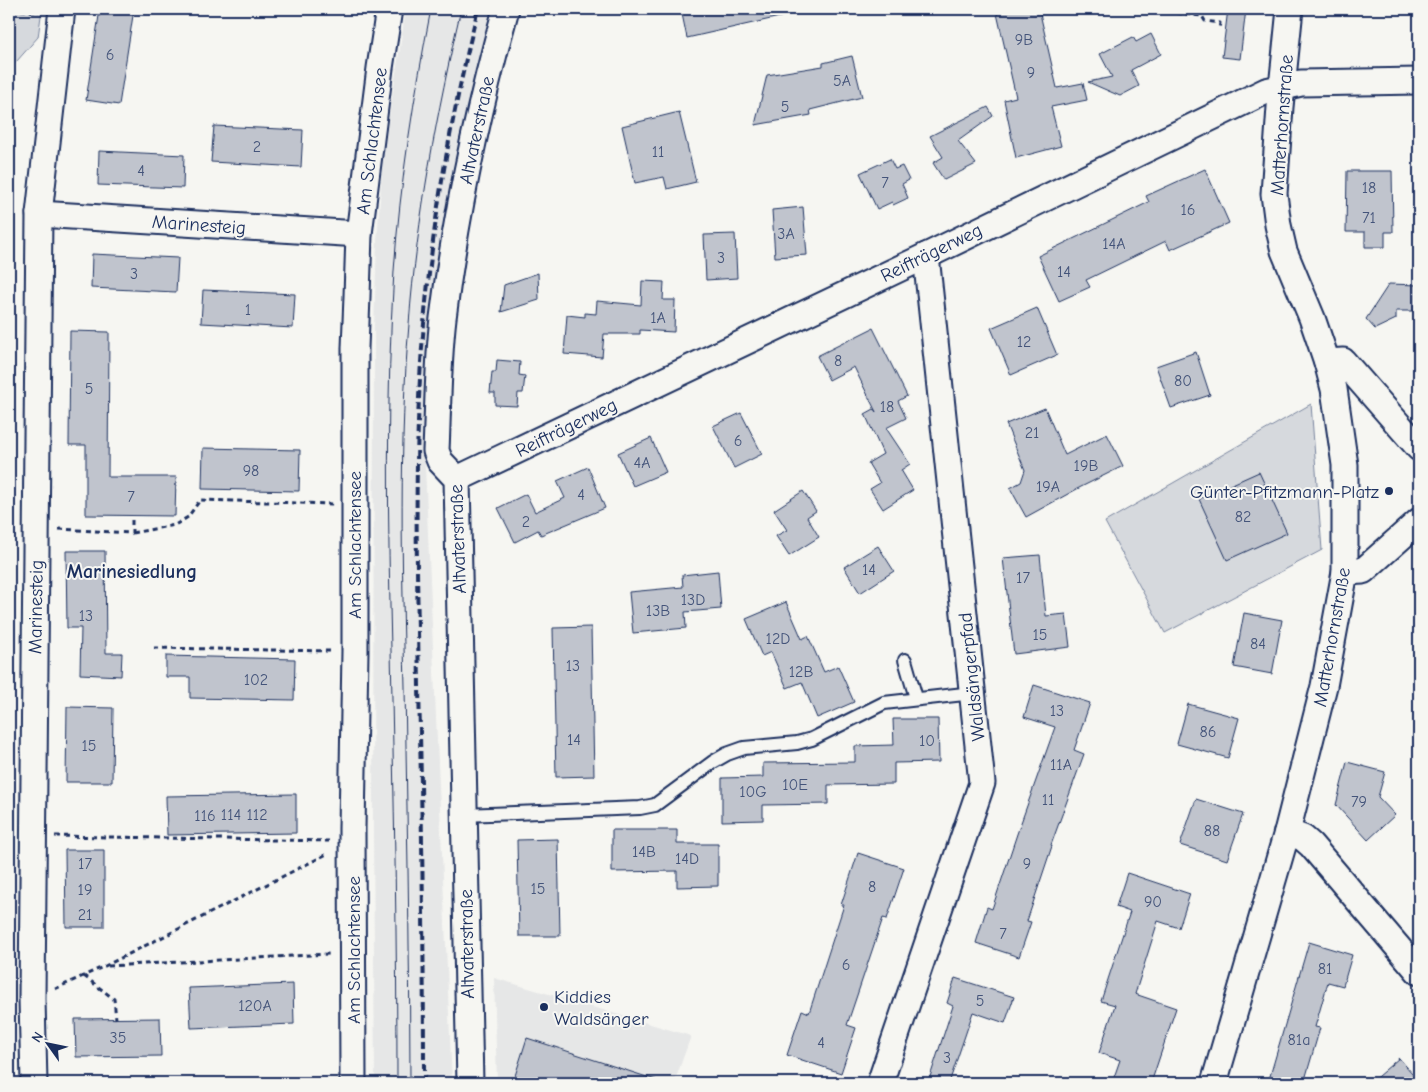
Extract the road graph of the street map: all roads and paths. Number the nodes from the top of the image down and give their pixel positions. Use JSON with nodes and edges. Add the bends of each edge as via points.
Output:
{"nodes":[{"id":1,"x":62,"y":9,"type":"edge"},
{"id":2,"x":389,"y":9,"type":"edge"},
{"id":3,"x":506,"y":9,"type":"edge"},
{"id":4,"x":1141,"y":9,"type":"edge"},
{"id":5,"x":1290,"y":9,"type":"edge"},
{"id":6,"x":1219,"y":29,"type":"dead end"},
{"id":7,"x":1419,"y":80,"type":"edge"},
{"id":8,"x":1282,"y":87,"type":"junction"},
{"id":9,"x":39,"y":214,"type":"junction"},
{"id":10,"x":359,"y":234,"type":"junction"},
{"id":11,"x":926,"y":256,"type":"junction"},
{"id":12,"x":1327,"y":362,"type":"junction"},
{"id":13,"x":1419,"y":448,"type":"edge"},
{"id":14,"x":457,"y":479,"type":"junction"},
{"id":15,"x":354,"y":505,"type":"junction"},
{"id":16,"x":132,"y":516,"type":"dead end"},
{"id":17,"x":1419,"y":521,"type":"edge"},
{"id":18,"x":36,"y":527,"type":"junction"},
{"id":19,"x":132,"y":533,"type":"junction"},
{"id":20,"x":1346,"y":572,"type":"junction"},
{"id":21,"x":154,"y":648,"type":"dead end"},
{"id":22,"x":355,"y":651,"type":"junction"},
{"id":23,"x":905,"y":660,"type":"dead end"},
{"id":24,"x":973,"y":693,"type":"junction"},
{"id":25,"x":916,"y":698,"type":"junction"},
{"id":26,"x":463,"y":815,"type":"junction"},
{"id":27,"x":1287,"y":832,"type":"junction"},
{"id":28,"x":33,"y":836,"type":"junction"},
{"id":29,"x":352,"y":842,"type":"junction"},
{"id":30,"x":354,"y":953,"type":"junction"},
{"id":31,"x":105,"y":966,"type":"junction"},
{"id":32,"x":1419,"y":972,"type":"edge"},
{"id":33,"x":84,"y":976,"type":"junction"},
{"id":34,"x":32,"y":1000,"type":"junction"},
{"id":35,"x":116,"y":1019,"type":"dead end"},
{"id":36,"x":34,"y":1083,"type":"edge"},
{"id":37,"x":353,"y":1083,"type":"edge"},
{"id":38,"x":470,"y":1083,"type":"edge"},
{"id":39,"x":880,"y":1083,"type":"edge"},
{"id":40,"x":1214,"y":1083,"type":"edge"}],
"edges":[{"from":1,"to":9,"type":"street","name":"Marinesteig"},
{"from":2,"to":10,"type":"street","name":"Am Schlachtensee"},
{"from":3,"to":14,"type":"street","name":"Altvaterstraße","via":[[487,77],[462,196],[443,319],[436,450],[440,461]]},
{"from":4,"to":6,"type":"path","via":[[1202,16],[1205,21],[1220,23]]},
{"from":5,"to":8,"type":"street","name":"Matterhornstraße"},
{"from":7,"to":8,"type":"street","name":"Reifträgerweg","via":[[1301,83]]},
{"from":8,"to":11,"type":"street","name":"Reifträgerweg","via":[[1266,91]]},
{"from":8,"to":12,"type":"street","name":"Matterhornstraße","via":[[1274,194],[1278,225],[1284,251]]},
{"from":9,"to":10,"type":"street","name":"Marinesteig"},
{"from":9,"to":18,"type":"street","name":"Marinesteig"},
{"from":10,"to":15,"type":"street","name":"Am Schlachtensee"},
{"from":11,"to":14,"type":"street","name":"Reifträgerweg"},
{"from":11,"to":24,"type":"street","name":"Waldsängerpfad"},
{"from":12,"to":13,"type":"street","via":[[1343,361]]},
{"from":12,"to":20,"type":"street","name":"Matterhornstraße","via":[[1336,398],[1345,465]]},
{"from":14,"to":26,"type":"street","name":"Altvaterstraße"},
{"from":15,"to":19,"type":"path","via":[[200,500],[188,517],[175,525]]},
{"from":15,"to":22,"type":"street","name":"Am Schlachtensee"},
{"from":16,"to":19,"type":"path"},
{"from":17,"to":20,"type":"street","via":[[1363,571]]},
{"from":18,"to":19,"type":"path"},
{"from":18,"to":28,"type":"street","name":"Marinesteig"},
{"from":20,"to":27,"type":"street","name":"Matterhornstraße","via":[[1324,686]]},
{"from":21,"to":22,"type":"path"},
{"from":22,"to":29,"type":"street","name":"Am Schlachtensee"},
{"from":23,"to":25,"type":"lane"},
{"from":24,"to":25,"type":"lane"},
{"from":24,"to":39,"type":"street","name":"Waldsängerpfad","via":[[982,783]]},
{"from":25,"to":26,"type":"lane","via":[[884,702],[812,739],[744,748],[727,754],[655,805]]},
{"from":26,"to":38,"type":"street","name":"Altvaterstraße"},
{"from":27,"to":32,"type":"street","via":[[1311,845]]},
{"from":27,"to":40,"type":"street","name":"Matterhornstraße"},
{"from":28,"to":29,"type":"path"},
{"from":28,"to":34,"type":"street","name":"Marinesteig"},
{"from":29,"to":30,"type":"street","name":"Am Schlachtensee"},
{"from":29,"to":31,"type":"path"},
{"from":30,"to":31,"type":"path"},
{"from":30,"to":37,"type":"street","name":"Am Schlachtensee"},
{"from":31,"to":33,"type":"path"},
{"from":33,"to":34,"type":"path"},
{"from":33,"to":35,"type":"path","via":[[114,999]]},
{"from":34,"to":36,"type":"street","name":"Marinesteig"}]}
